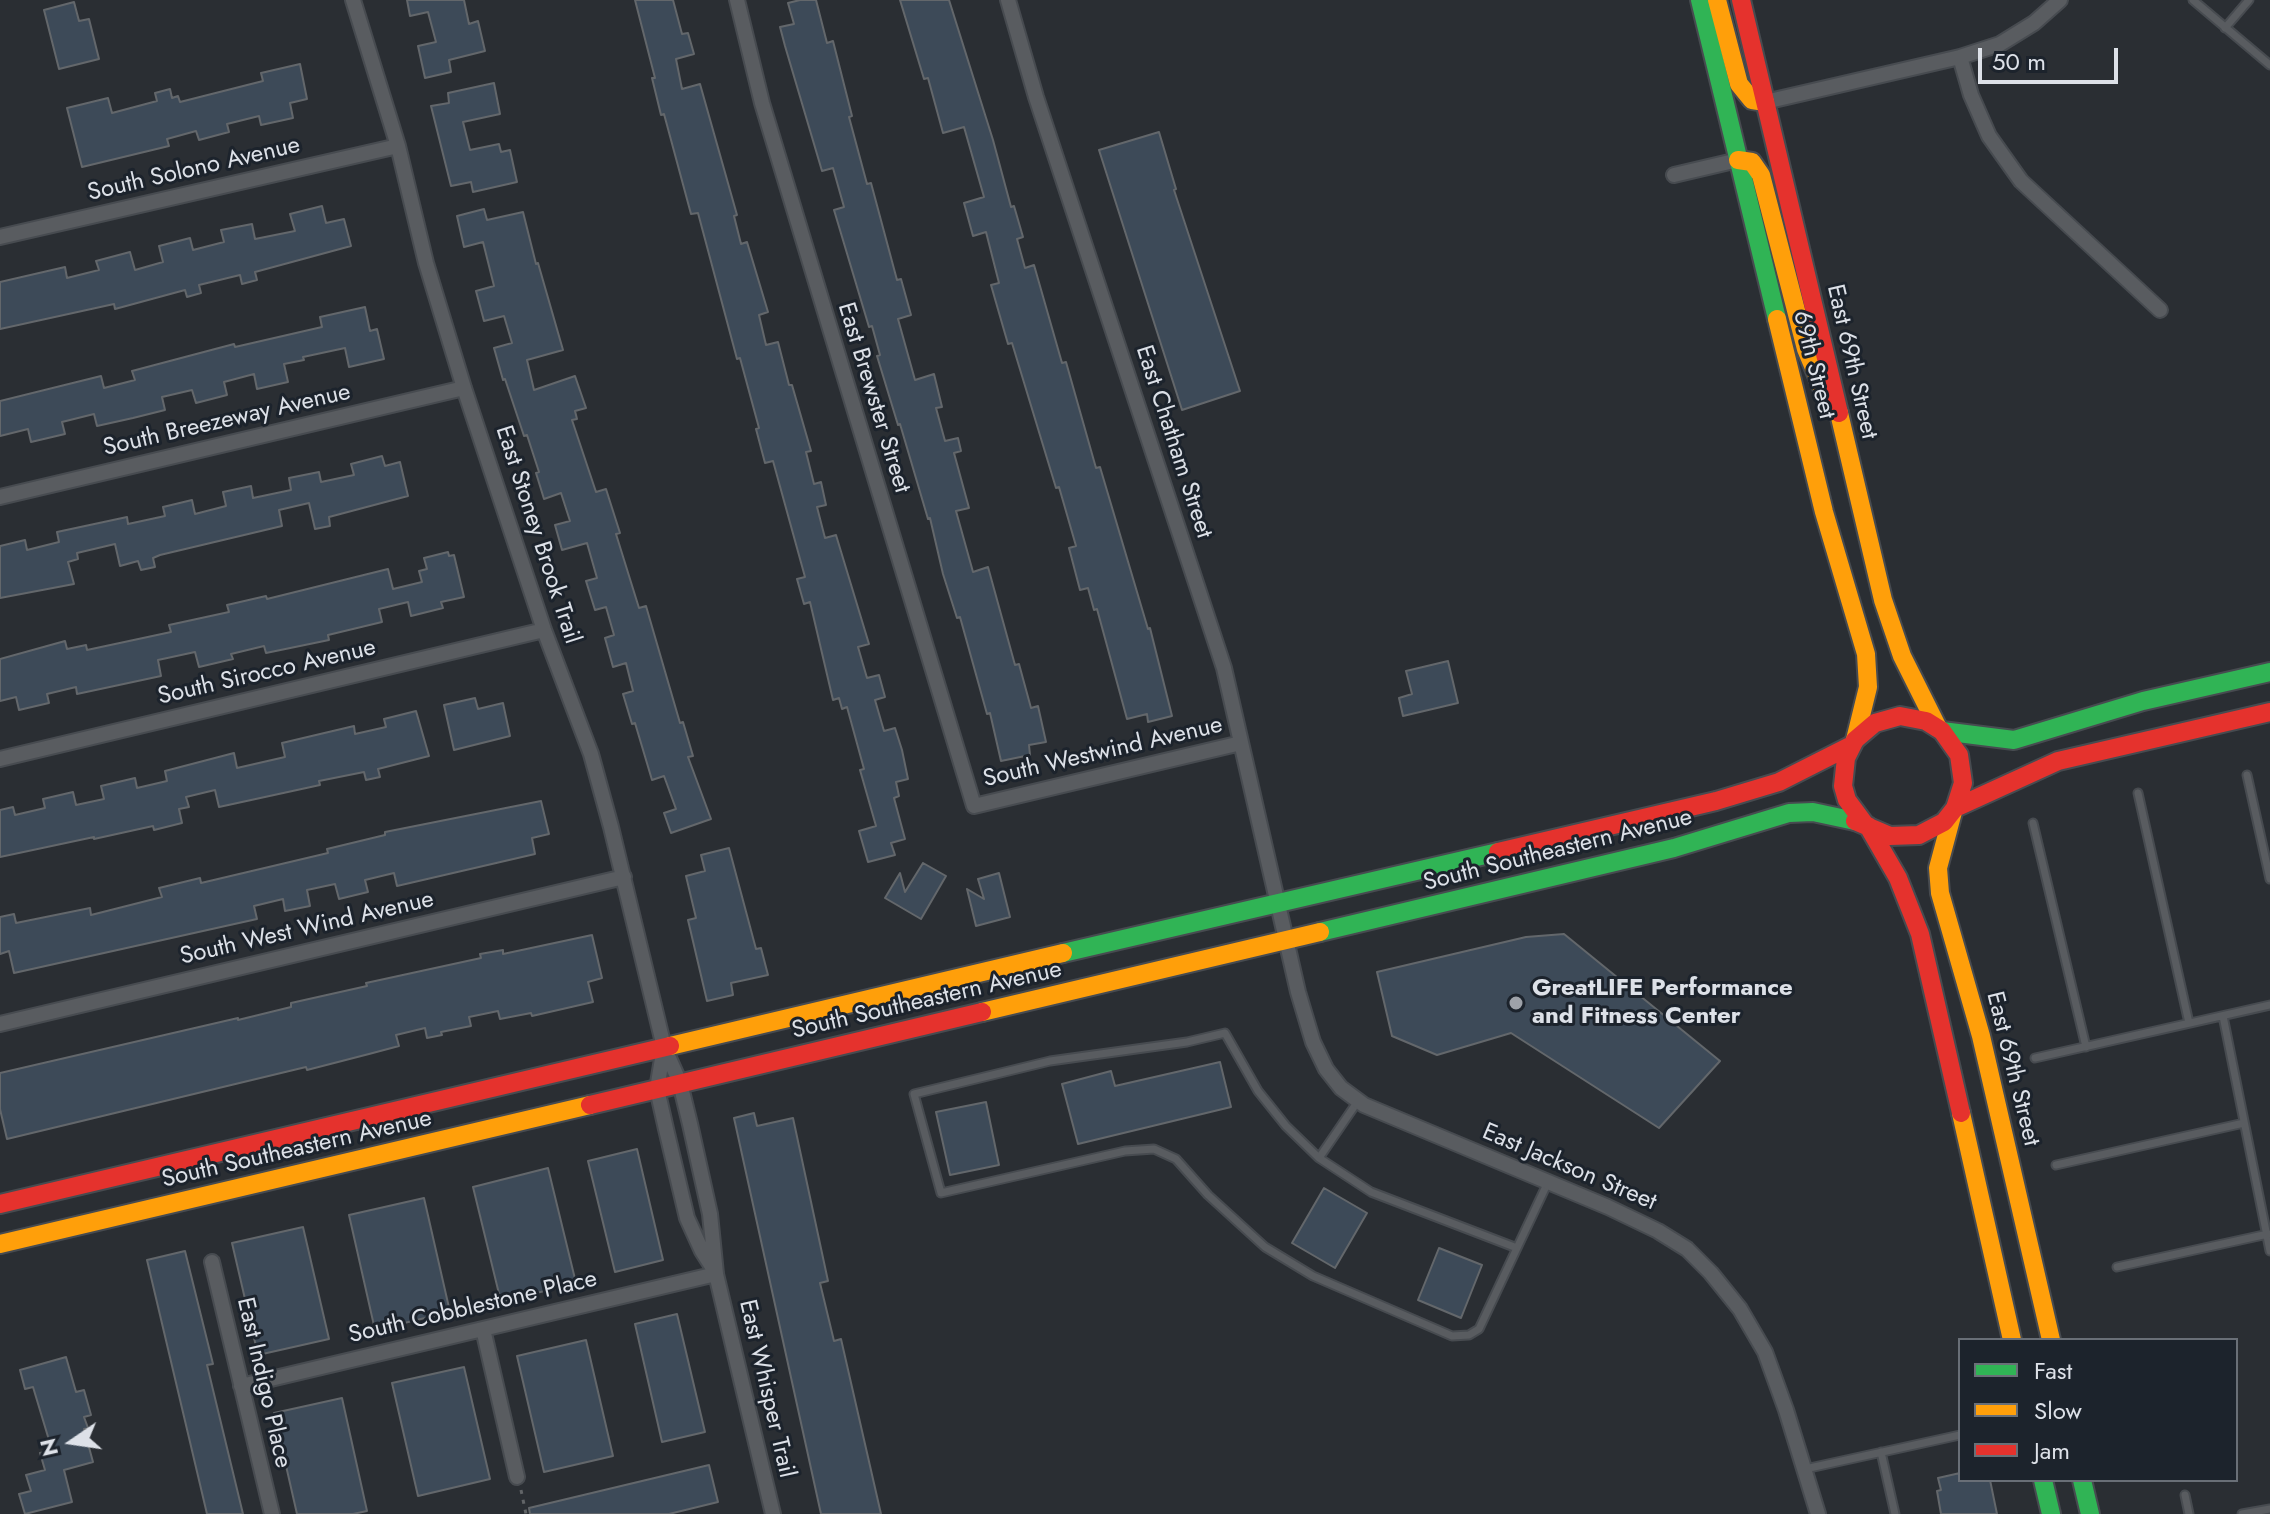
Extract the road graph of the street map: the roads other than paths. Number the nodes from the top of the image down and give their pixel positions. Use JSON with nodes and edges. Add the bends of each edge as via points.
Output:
{"nodes":[{"id":1,"x":353,"y":0,"type":"edge"},
{"id":2,"x":737,"y":0,"type":"edge"},
{"id":3,"x":1008,"y":0,"type":"edge"},
{"id":4,"x":1700,"y":0,"type":"edge"},
{"id":5,"x":1717,"y":0,"type":"edge"},
{"id":6,"x":1741,"y":0,"type":"edge"},
{"id":7,"x":2060,"y":0,"type":"edge"},
{"id":8,"x":2193,"y":0,"type":"edge"},
{"id":9,"x":2249,"y":0,"type":"edge"},
{"id":10,"x":2225,"y":28,"type":"junction"},
{"id":11,"x":1960,"y":57,"type":"junction"},
{"id":12,"x":2270,"y":65,"type":"edge"},
{"id":13,"x":1765,"y":102,"type":"junction"},
{"id":14,"x":398,"y":146,"type":"junction"},
{"id":15,"x":1738,"y":160,"type":"junction"},
{"id":16,"x":1674,"y":175,"type":"dead end"},
{"id":17,"x":0,"y":237,"type":"edge"},
{"id":18,"x":2160,"y":310,"type":"dead end"},
{"id":19,"x":464,"y":388,"type":"junction"},
{"id":20,"x":1842,"y":426,"type":"junction"},
{"id":21,"x":0,"y":497,"type":"edge"},
{"id":22,"x":544,"y":630,"type":"junction"},
{"id":23,"x":2270,"y":672,"type":"edge"},
{"id":24,"x":2270,"y":712,"type":"edge"},
{"id":25,"x":1940,"y":729,"type":"junction"},
{"id":26,"x":1853,"y":742,"type":"junction"},
{"id":27,"x":1241,"y":743,"type":"junction"},
{"id":28,"x":0,"y":759,"type":"edge"},
{"id":29,"x":2247,"y":775,"type":"dead end"},
{"id":30,"x":2138,"y":793,"type":"dead end"},
{"id":31,"x":974,"y":806,"type":"joint"},
{"id":32,"x":1954,"y":809,"type":"junction"},
{"id":33,"x":2033,"y":823,"type":"dead end"},
{"id":34,"x":1866,"y":825,"type":"junction"},
{"id":35,"x":624,"y":877,"type":"junction"},
{"id":36,"x":2270,"y":879,"type":"edge"},
{"id":37,"x":1279,"y":902,"type":"junction"},
{"id":38,"x":1287,"y":940,"type":"junction"},
{"id":39,"x":2270,"y":1005,"type":"edge"},
{"id":40,"x":2223,"y":1016,"type":"junction"},
{"id":41,"x":2189,"y":1023,"type":"junction"},
{"id":42,"x":0,"y":1024,"type":"edge"},
{"id":43,"x":664,"y":1047,"type":"junction"},
{"id":44,"x":2086,"y":1047,"type":"junction"},
{"id":45,"x":2035,"y":1058,"type":"dead end"},
{"id":46,"x":680,"y":1083,"type":"junction"},
{"id":47,"x":657,"y":1089,"type":"junction"},
{"id":48,"x":1358,"y":1101,"type":"junction"},
{"id":49,"x":2244,"y":1123,"type":"junction"},
{"id":50,"x":1319,"y":1158,"type":"junction"},
{"id":51,"x":2056,"y":1165,"type":"dead end"},
{"id":52,"x":1548,"y":1182,"type":"junction"},
{"id":53,"x":0,"y":1204,"type":"edge"},
{"id":54,"x":2268,"y":1234,"type":"edge"},
{"id":55,"x":0,"y":1244,"type":"edge"},
{"id":56,"x":1517,"y":1248,"type":"junction"},
{"id":57,"x":2270,"y":1251,"type":"edge"},
{"id":58,"x":212,"y":1262,"type":"dead end"},
{"id":59,"x":2117,"y":1267,"type":"dead end"},
{"id":60,"x":716,"y":1274,"type":"junction"},
{"id":61,"x":483,"y":1329,"type":"junction"},
{"id":62,"x":2012,"y":1338,"type":"edge"},
{"id":63,"x":2051,"y":1338,"type":"edge"},
{"id":64,"x":241,"y":1386,"type":"junction"},
{"id":65,"x":1958,"y":1435,"type":"edge"},
{"id":66,"x":1881,"y":1452,"type":"junction"},
{"id":67,"x":1805,"y":1469,"type":"junction"},
{"id":68,"x":517,"y":1477,"type":"road end"},
{"id":69,"x":2043,"y":1482,"type":"edge"},
{"id":70,"x":2082,"y":1482,"type":"edge"},
{"id":71,"x":2185,"y":1495,"type":"dead end"},
{"id":72,"x":2270,"y":1509,"type":"edge"},
{"id":73,"x":272,"y":1514,"type":"edge"},
{"id":74,"x":773,"y":1514,"type":"edge"},
{"id":75,"x":1818,"y":1514,"type":"edge"},
{"id":76,"x":1895,"y":1514,"type":"edge"},
{"id":77,"x":2051,"y":1514,"type":"edge"},
{"id":78,"x":2090,"y":1514,"type":"edge"},
{"id":79,"x":2189,"y":1514,"type":"edge"},
{"id":80,"x":2242,"y":1514,"type":"edge"}],
"edges":[{"from":1,"to":14,"type":"street","name":"East Stoney Brook Trail"},
{"from":2,"to":31,"type":"street","name":"East Brewster Street","via":[[762,103]]},
{"from":3,"to":27,"type":"street","name":"East Chatham Street","via":[[1213,632]]},
{"from":4,"to":15,"type":"main road","name":"69th Street"},
{"from":5,"to":13,"type":"main road","via":[[1739,84],[1752,100]]},
{"from":6,"to":13,"type":"main road","name":"East 69th Street"},
{"from":7,"to":11,"type":"street","via":[[2000,44]]},
{"from":8,"to":10,"type":"lane"},
{"from":9,"to":10,"type":"lane"},
{"from":10,"to":12,"type":"lane"},
{"from":11,"to":13,"type":"street"},
{"from":11,"to":18,"type":"street","via":[[1989,136],[2021,181]]},
{"from":13,"to":20,"type":"main road","name":"East 69th Street"},
{"from":14,"to":17,"type":"street","name":"South Solono Avenue"},
{"from":14,"to":19,"type":"street","name":"East Stoney Brook Trail"},
{"from":15,"to":16,"type":"street"},
{"from":15,"to":20,"type":"main road","via":[[1752,162],[1761,175],[1806,349]]},
{"from":15,"to":26,"type":"main road","name":"69th Street","via":[[1824,512],[1866,654],[1868,687]]},
{"from":19,"to":21,"type":"street","name":"South Breezeway Avenue"},
{"from":19,"to":22,"type":"street","name":"East Stoney Brook Trail"},
{"from":20,"to":25,"type":"main road","name":"East 69th Street","via":[[1893,633]]},
{"from":22,"to":28,"type":"street","name":"South Sirocco Avenue"},
{"from":22,"to":35,"type":"street","name":"East Stoney Brook Trail","via":[[591,754]]},
{"from":23,"to":25,"type":"main road","via":[[2143,701],[2014,740]]},
{"from":24,"to":32,"type":"main road","via":[[2058,761]]},
{"from":25,"to":26,"type":"main road","via":[[1900,716],[1875,723]]},
{"from":25,"to":32,"type":"main road","via":[[1963,769]]},
{"from":26,"to":34,"type":"main road","via":[[1843,786]]},
{"from":26,"to":37,"type":"main road","name":"South Southeastern Avenue","via":[[1779,782],[1716,801]]},
{"from":27,"to":31,"type":"street","name":"South Westwind Avenue"},
{"from":27,"to":37,"type":"street","name":"East Chatham Street"},
{"from":29,"to":36,"type":"lane"},
{"from":30,"to":41,"type":"lane"},
{"from":32,"to":34,"type":"main road","via":[[1944,822],[1919,835],[1890,836]]},
{"from":32,"to":63,"type":"main road","name":"East 69th Street","via":[[1938,868],[1940,893],[1981,1036]]},
{"from":33,"to":44,"type":"lane"},
{"from":34,"to":38,"type":"main road","name":"South Southeastern Avenue","via":[[1813,812],[1789,813],[1674,848]]},
{"from":34,"to":62,"type":"main road","via":[[1898,878],[1920,934]]},
{"from":35,"to":42,"type":"street","name":"South West Wind Avenue"},
{"from":35,"to":43,"type":"street","name":"East Stoney Brook Trail"},
{"from":37,"to":38,"type":"street","name":"East Jackson Street"},
{"from":37,"to":43,"type":"main road","name":"South Southeastern Avenue"},
{"from":38,"to":46,"type":"main road","name":"South Southeastern Avenue"},
{"from":38,"to":48,"type":"street","name":"East Jackson Street","via":[[1313,1042],[1326,1069]]},
{"from":39,"to":40,"type":"lane"},
{"from":40,"to":41,"type":"lane"},
{"from":40,"to":49,"type":"lane"},
{"from":41,"to":44,"type":"lane"},
{"from":43,"to":46,"type":"street","name":"East Stoney Brook Trail"},
{"from":43,"to":47,"type":"street","name":"East Whisper Trail"},
{"from":43,"to":53,"type":"main road","name":"South Southeastern Avenue"},
{"from":44,"to":45,"type":"lane"},
{"from":46,"to":47,"type":"main road","name":"South Southeastern Avenue"},
{"from":46,"to":60,"type":"street","name":"East Whisper Trail","via":[[710,1214]]},
{"from":47,"to":55,"type":"main road","name":"South Southeastern Avenue"},
{"from":47,"to":60,"type":"street","name":"East Whisper Trail","via":[[687,1218]]},
{"from":48,"to":50,"type":"lane"},
{"from":48,"to":52,"type":"street","name":"East Jackson Street"},
{"from":49,"to":51,"type":"lane"},
{"from":49,"to":54,"type":"lane"},
{"from":50,"to":56,"type":"lane","via":[[1371,1192]]},
{"from":50,"to":56,"type":"lane","via":[[1258,1091],[1225,1033],[1050,1061],[914,1094],[941,1193],[1154,1149],[1176,1159],[1265,1247],[1313,1276],[1452,1336],[1479,1329]]},
{"from":52,"to":56,"type":"lane"},
{"from":52,"to":67,"type":"street","name":"East Jackson Street","via":[[1658,1231],[1711,1273],[1765,1352]]},
{"from":54,"to":57,"type":"lane"},
{"from":54,"to":59,"type":"lane"},
{"from":58,"to":64,"type":"street","name":"East Indigo Place"},
{"from":60,"to":61,"type":"street","name":"South Cobblestone Place"},
{"from":60,"to":74,"type":"street","name":"East Whisper Trail"},
{"from":61,"to":64,"type":"street","name":"South Cobblestone Place"},
{"from":61,"to":68,"type":"street"},
{"from":64,"to":73,"type":"street","name":"East Indigo Place"},
{"from":65,"to":66,"type":"lane"},
{"from":66,"to":67,"type":"lane"},
{"from":66,"to":76,"type":"lane"},
{"from":67,"to":75,"type":"street","name":"East Jackson Street"},
{"from":69,"to":77,"type":"main road"},
{"from":70,"to":78,"type":"main road"},
{"from":71,"to":79,"type":"lane"},
{"from":72,"to":80,"type":"lane"}]}
